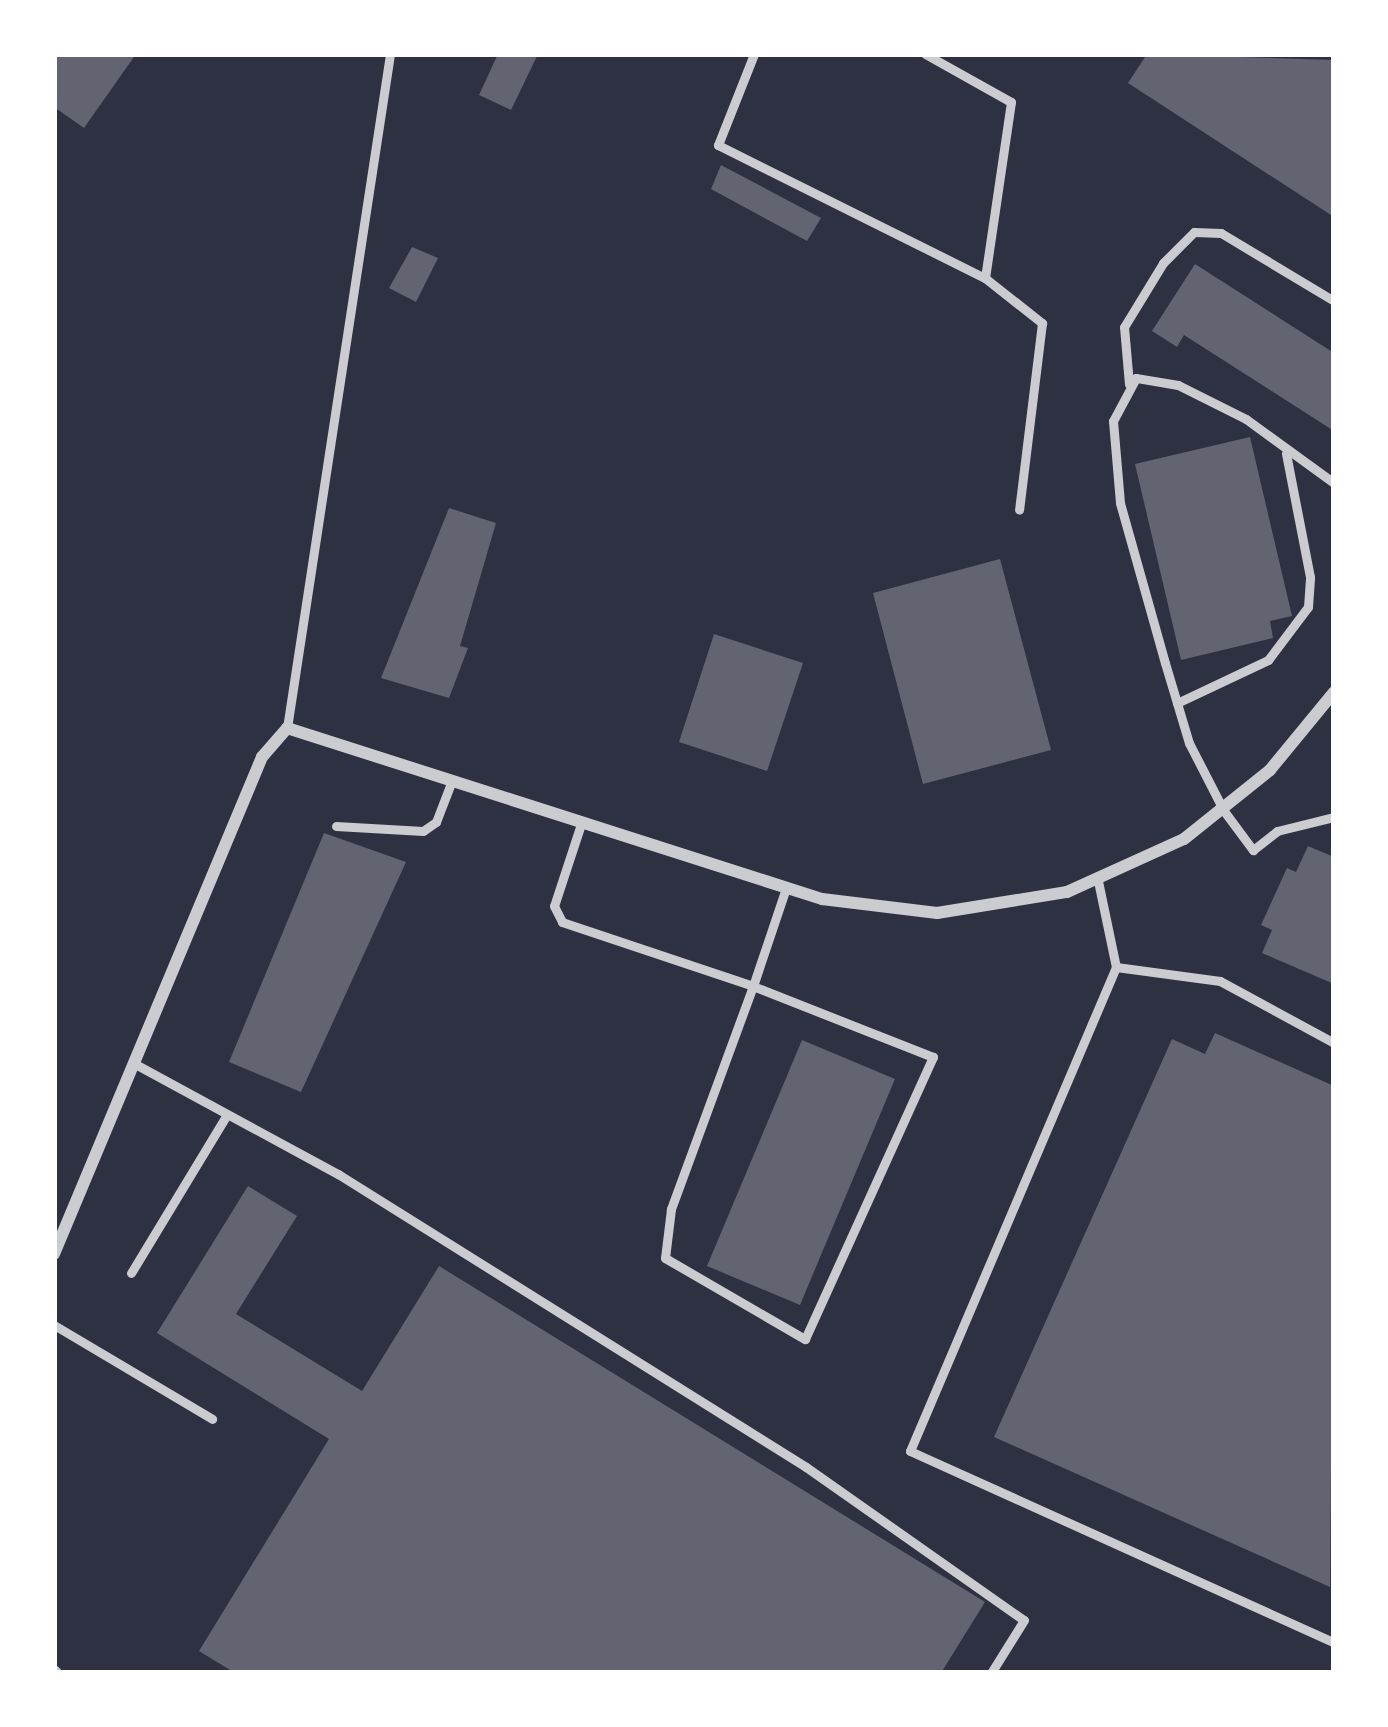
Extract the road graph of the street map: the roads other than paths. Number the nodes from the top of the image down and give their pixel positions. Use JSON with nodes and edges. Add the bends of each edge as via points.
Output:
{"nodes":[{"id":1,"x":390,"y":54,"type":"edge"},
{"id":2,"x":737,"y":54,"type":"edge"},
{"id":3,"x":925,"y":54,"type":"edge"},
{"id":4,"x":753,"y":57,"type":"edge"},
{"id":5,"x":985,"y":278,"type":"junction"},
{"id":6,"x":1334,"y":302,"type":"edge"},
{"id":7,"x":1130,"y":384,"type":"junction"},
{"id":8,"x":1286,"y":450,"type":"junction"},
{"id":9,"x":1334,"y":484,"type":"edge"},
{"id":10,"x":1019,"y":510,"type":"dead end"},
{"id":11,"x":1334,"y":692,"type":"edge"},
{"id":12,"x":1177,"y":703,"type":"junction"},
{"id":13,"x":287,"y":728,"type":"junction"},
{"id":14,"x":451,"y":783,"type":"junction"},
{"id":15,"x":1224,"y":811,"type":"junction"},
{"id":16,"x":1334,"y":817,"type":"edge"},
{"id":17,"x":581,"y":824,"type":"junction"},
{"id":18,"x":336,"y":826,"type":"dead end"},
{"id":19,"x":1098,"y":880,"type":"junction"},
{"id":20,"x":786,"y":888,"type":"junction"},
{"id":21,"x":1117,"y":967,"type":"junction"},
{"id":22,"x":753,"y":986,"type":"junction"},
{"id":23,"x":1334,"y":1043,"type":"edge"},
{"id":24,"x":137,"y":1065,"type":"junction"},
{"id":25,"x":226,"y":1116,"type":"junction"},
{"id":26,"x":54,"y":1254,"type":"edge"},
{"id":27,"x":131,"y":1273,"type":"dead end"},
{"id":28,"x":54,"y":1325,"type":"edge"},
{"id":29,"x":212,"y":1419,"type":"dead end"},
{"id":30,"x":1334,"y":1642,"type":"edge"},
{"id":31,"x":991,"y":1673,"type":"edge"}],
"edges":[{"from":1,"to":13,"type":"lane"},
{"from":2,"to":4,"type":"lane"},
{"from":3,"to":5,"type":"lane","via":[[1011,102]]},
{"from":4,"to":5,"type":"lane","via":[[718,145]]},
{"from":5,"to":10,"type":"lane","via":[[1042,323]]},
{"from":6,"to":7,"type":"lane","via":[[1221,233],[1194,232],[1163,263],[1124,327]]},
{"from":7,"to":8,"type":"lane","via":[[1147,378],[1228,409]]},
{"from":7,"to":12,"type":"lane","via":[[1113,421],[1115,471]]},
{"from":8,"to":9,"type":"lane"},
{"from":8,"to":12,"type":"lane","via":[[1310,577],[1308,607],[1268,659]]},
{"from":11,"to":15,"type":"street","via":[[1289,750]]},
{"from":12,"to":15,"type":"lane"},
{"from":13,"to":14,"type":"street"},
{"from":13,"to":24,"type":"street","via":[[262,757]]},
{"from":14,"to":17,"type":"street"},
{"from":14,"to":18,"type":"lane","via":[[424,831]]},
{"from":15,"to":16,"type":"lane","via":[[1253,850],[1277,831]]},
{"from":15,"to":19,"type":"street"},
{"from":17,"to":20,"type":"street"},
{"from":17,"to":22,"type":"lane","via":[[554,906],[562,922]]},
{"from":19,"to":20,"type":"street","via":[[1007,906],[905,914]]},
{"from":19,"to":21,"type":"lane"},
{"from":20,"to":22,"type":"lane"},
{"from":21,"to":23,"type":"lane","via":[[1220,981]]},
{"from":21,"to":30,"type":"lane","via":[[910,1451]]},
{"from":22,"to":22,"type":"lane","via":[[933,1057],[805,1339],[665,1258],[671,1209]]},
{"from":24,"to":25,"type":"lane"},
{"from":24,"to":26,"type":"street"},
{"from":25,"to":27,"type":"lane"},
{"from":25,"to":31,"type":"lane","via":[[338,1174],[806,1467],[1024,1620]]},
{"from":28,"to":29,"type":"lane"}]}
